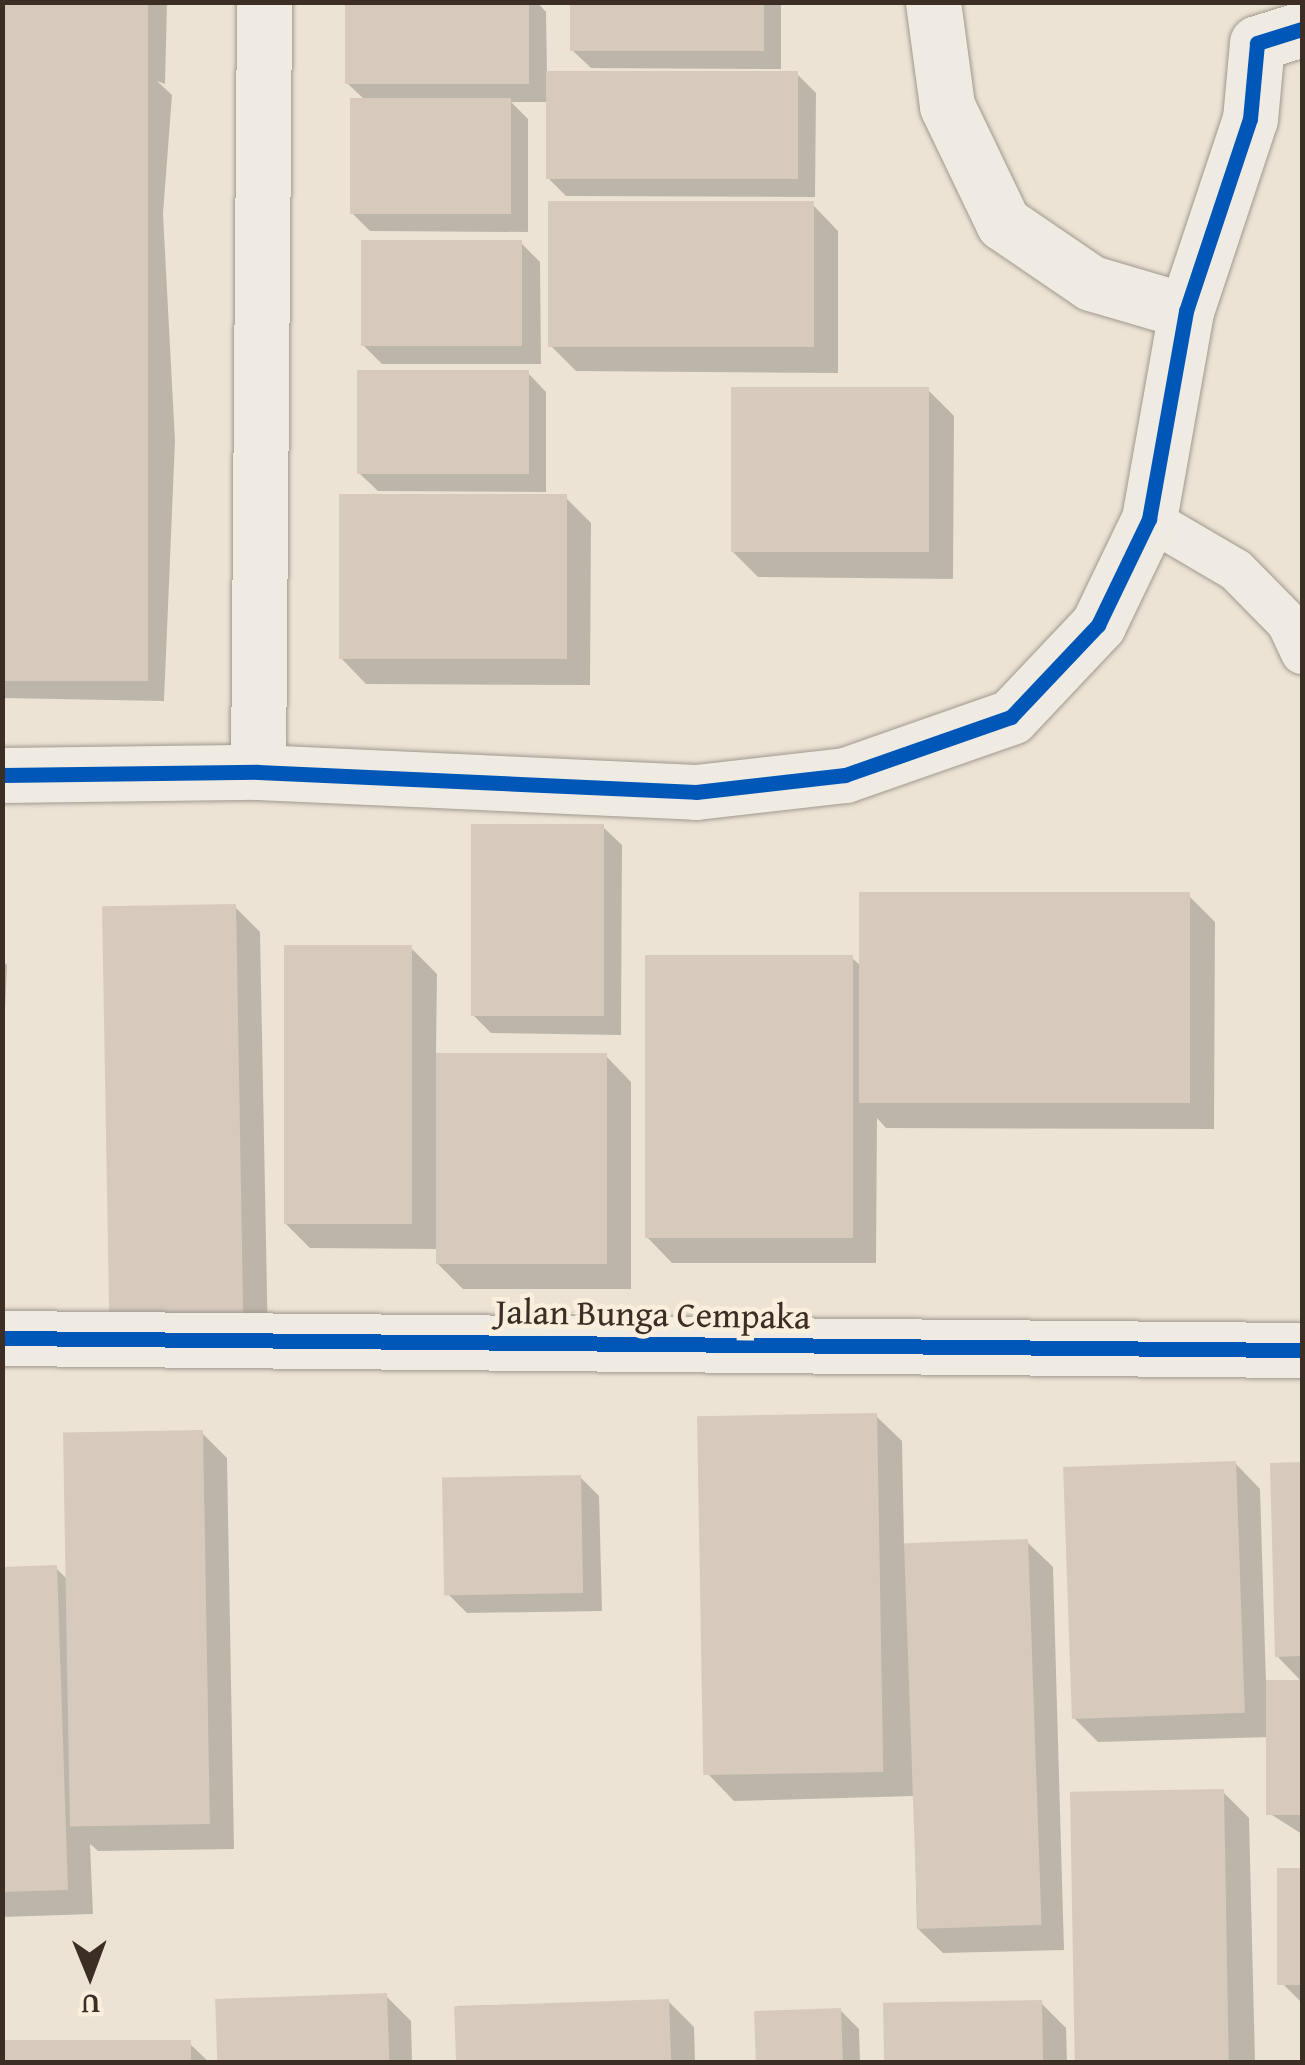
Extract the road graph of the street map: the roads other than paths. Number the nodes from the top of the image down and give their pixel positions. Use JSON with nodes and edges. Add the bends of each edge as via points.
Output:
{"nodes":[{"id":1,"x":264,"y":2,"type":"edge"},
{"id":2,"x":933,"y":2,"type":"edge"},
{"id":3,"x":1266,"y":25,"type":"edge"},
{"id":4,"x":1186,"y":311,"type":"junction"},
{"id":5,"x":1149,"y":519,"type":"junction"},
{"id":6,"x":1302,"y":653,"type":"edge"},
{"id":7,"x":258,"y":772,"type":"junction"},
{"id":8,"x":2,"y":775,"type":"edge"},
{"id":9,"x":2,"y":1338,"type":"edge"},
{"id":10,"x":1302,"y":1350,"type":"edge"}],
"edges":[{"from":1,"to":7,"type":"street"},
{"from":2,"to":4,"type":"street","via":[[946,106],[1003,223],[1091,284]]},
{"from":3,"to":4,"type":"street","via":[[1250,119]]},
{"from":4,"to":5,"type":"street"},
{"from":5,"to":6,"type":"lane","via":[[1236,570],[1288,623]]},
{"from":5,"to":7,"type":"street","via":[[1098,625],[1011,717],[845,775],[696,792]]},
{"from":7,"to":8,"type":"street"},
{"from":9,"to":10,"type":"street","name":"Jalan Bunga Cempaka"}]}
